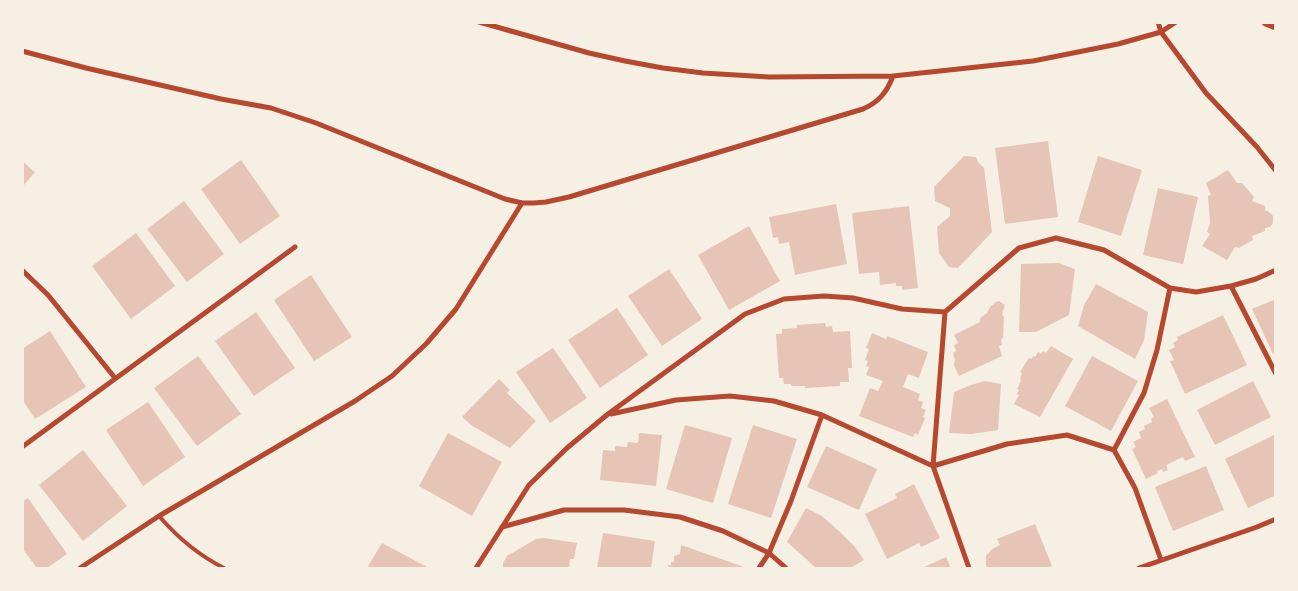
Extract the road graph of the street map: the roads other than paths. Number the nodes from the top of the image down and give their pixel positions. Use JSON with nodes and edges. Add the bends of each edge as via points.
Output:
{"nodes":[{"id":1,"x":479,"y":22,"type":"edge"},
{"id":2,"x":1158,"y":22,"type":"edge"},
{"id":3,"x":1176,"y":22,"type":"edge"},
{"id":4,"x":1266,"y":22,"type":"edge"},
{"id":5,"x":1276,"y":26,"type":"edge"},
{"id":6,"x":1161,"y":32,"type":"junction"},
{"id":7,"x":22,"y":51,"type":"edge"},
{"id":8,"x":893,"y":76,"type":"junction"},
{"id":9,"x":1276,"y":171,"type":"edge"},
{"id":10,"x":522,"y":204,"type":"junction"},
{"id":11,"x":295,"y":247,"type":"dead end"},
{"id":12,"x":22,"y":270,"type":"edge"},
{"id":13,"x":1276,"y":270,"type":"edge"},
{"id":14,"x":1231,"y":286,"type":"junction"},
{"id":15,"x":1170,"y":288,"type":"junction"},
{"id":16,"x":945,"y":312,"type":"junction"},
{"id":17,"x":1276,"y":374,"type":"edge"},
{"id":18,"x":115,"y":378,"type":"junction"},
{"id":19,"x":608,"y":414,"type":"junction"},
{"id":20,"x":822,"y":415,"type":"junction"},
{"id":21,"x":22,"y":447,"type":"edge"},
{"id":22,"x":1114,"y":450,"type":"junction"},
{"id":23,"x":933,"y":466,"type":"junction"},
{"id":24,"x":159,"y":516,"type":"junction"},
{"id":25,"x":1276,"y":519,"type":"edge"},
{"id":26,"x":502,"y":527,"type":"junction"},
{"id":27,"x":769,"y":553,"type":"junction"},
{"id":28,"x":1161,"y":560,"type":"junction"},
{"id":29,"x":80,"y":568,"type":"edge"},
{"id":30,"x":224,"y":568,"type":"edge"},
{"id":31,"x":476,"y":568,"type":"edge"},
{"id":32,"x":759,"y":568,"type":"edge"},
{"id":33,"x":786,"y":568,"type":"edge"},
{"id":34,"x":969,"y":568,"type":"edge"},
{"id":35,"x":1139,"y":568,"type":"edge"}],
"edges":[{"from":1,"to":8,"type":"street","via":[[589,53],[663,68],[769,77]]},
{"from":2,"to":6,"type":"street"},
{"from":3,"to":6,"type":"street"},
{"from":4,"to":5,"type":"street"},
{"from":6,"to":8,"type":"street","via":[[1033,61]]},
{"from":6,"to":9,"type":"street","via":[[1206,93]]},
{"from":7,"to":10,"type":"street","via":[[293,115]]},
{"from":8,"to":10,"type":"street","via":[[880,98],[863,109],[569,198]]},
{"from":10,"to":24,"type":"street","via":[[456,309],[409,361],[355,401]]},
{"from":11,"to":18,"type":"street"},
{"from":12,"to":18,"type":"street","via":[[48,295]]},
{"from":13,"to":14,"type":"street"},
{"from":14,"to":15,"type":"street","via":[[1196,292]]},
{"from":14,"to":17,"type":"street"},
{"from":15,"to":16,"type":"street","via":[[1104,250],[1056,238],[1019,248]]},
{"from":15,"to":22,"type":"street","via":[[1144,394]]},
{"from":16,"to":19,"type":"street","via":[[852,298],[784,299],[745,314]]},
{"from":16,"to":23,"type":"street"},
{"from":18,"to":21,"type":"street"},
{"from":19,"to":20,"type":"street","via":[[676,400],[730,396],[774,401]]},
{"from":19,"to":26,"type":"street","via":[[529,485]]},
{"from":20,"to":23,"type":"street"},
{"from":20,"to":27,"type":"street"},
{"from":22,"to":23,"type":"street","via":[[1067,435],[1007,444]]},
{"from":22,"to":28,"type":"street","via":[[1136,488]]},
{"from":23,"to":34,"type":"street"},
{"from":24,"to":29,"type":"street"},
{"from":24,"to":30,"type":"lane","via":[[185,544]]},
{"from":25,"to":28,"type":"street"},
{"from":26,"to":27,"type":"street","via":[[564,510],[624,510],[680,517],[723,531]]},
{"from":26,"to":31,"type":"street"},
{"from":27,"to":32,"type":"street"},
{"from":27,"to":33,"type":"street"},
{"from":28,"to":35,"type":"street"}]}
